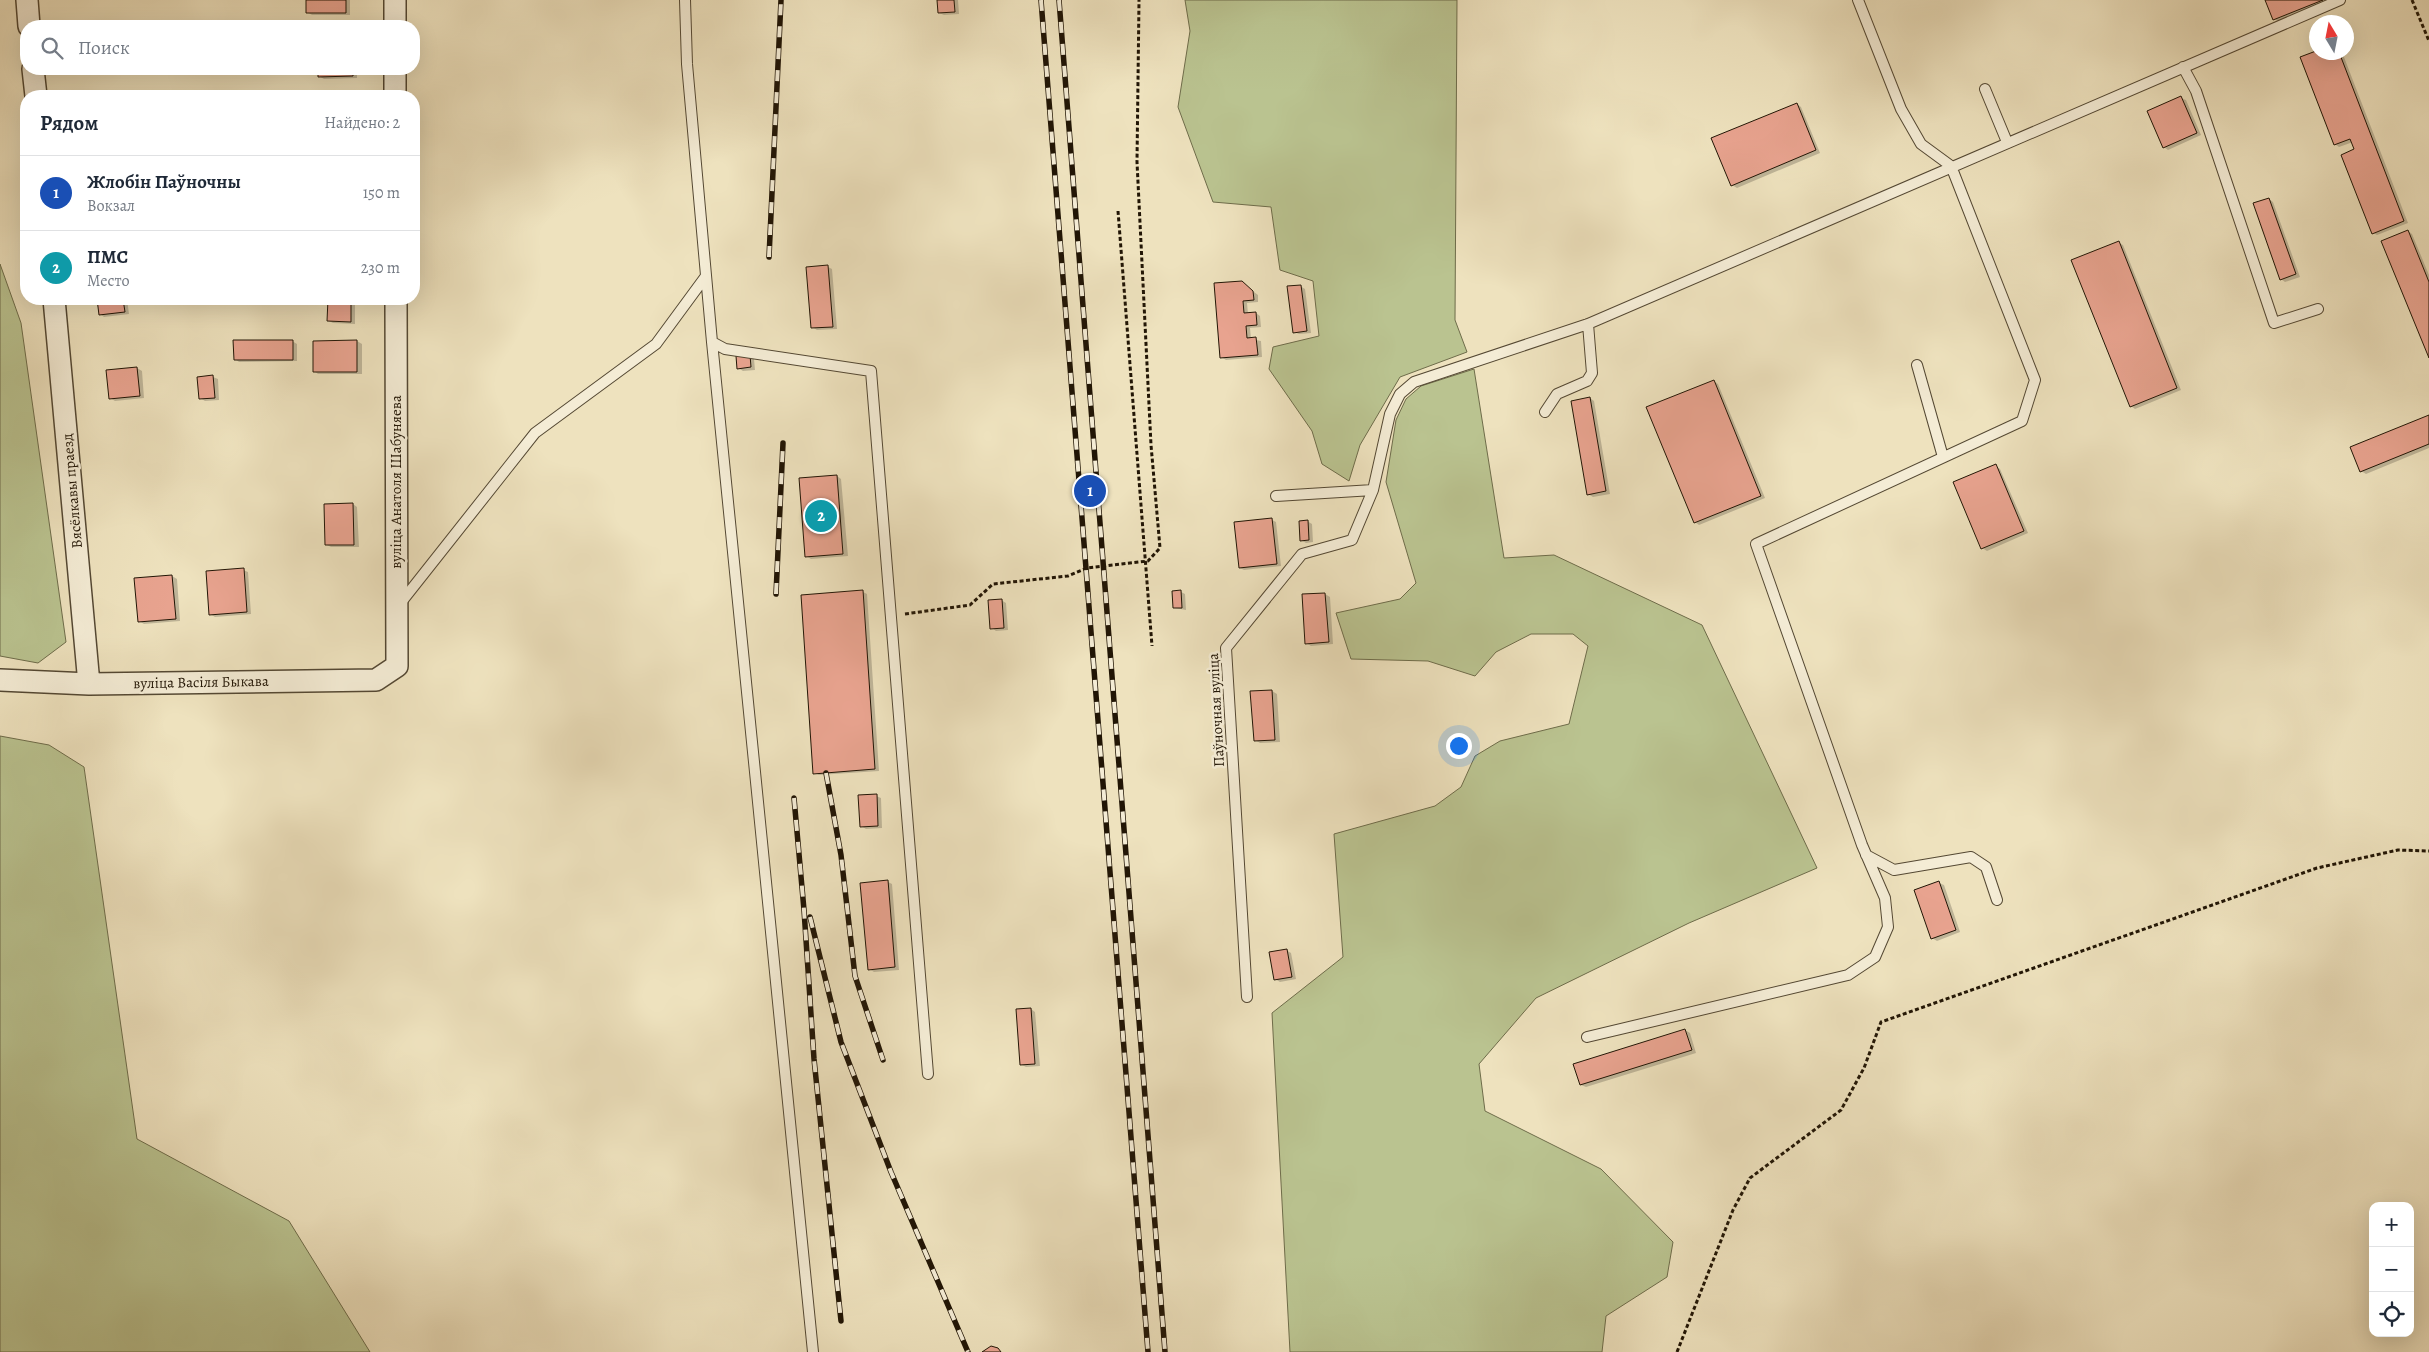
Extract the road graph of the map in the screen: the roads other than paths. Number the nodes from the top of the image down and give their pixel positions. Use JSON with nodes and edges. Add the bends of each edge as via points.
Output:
{"nodes":[{"id":1,"x":27,"y":0,"type":"edge"},
{"id":2,"x":395,"y":0,"type":"edge"},
{"id":3,"x":685,"y":0,"type":"edge"},
{"id":4,"x":1858,"y":0,"type":"edge"},
{"id":5,"x":2340,"y":0,"type":"edge"},
{"id":6,"x":29,"y":20,"type":"edge"},
{"id":7,"x":395,"y":20,"type":"edge"},
{"id":8,"x":2183,"y":67,"type":"junction"},
{"id":9,"x":34,"y":75,"type":"edge"},
{"id":10,"x":395,"y":75,"type":"edge"},
{"id":11,"x":1985,"y":89,"type":"dead end"},
{"id":12,"x":35,"y":90,"type":"edge"},
{"id":13,"x":395,"y":90,"type":"edge"},
{"id":14,"x":2007,"y":142,"type":"junction"},
{"id":15,"x":1951,"y":166,"type":"junction"},
{"id":16,"x":706,"y":276,"type":"junction"},
{"id":17,"x":55,"y":305,"type":"edge"},
{"id":18,"x":396,"y":305,"type":"edge"},
{"id":19,"x":2318,"y":309,"type":"dead end"},
{"id":20,"x":1588,"y":324,"type":"junction"},
{"id":21,"x":712,"y":342,"type":"junction"},
{"id":22,"x":1917,"y":365,"type":"dead end"},
{"id":23,"x":1545,"y":412,"type":"dead end"},
{"id":24,"x":1943,"y":457,"type":"junction"},
{"id":25,"x":1373,"y":490,"type":"junction"},
{"id":26,"x":1276,"y":496,"type":"dead end"},
{"id":27,"x":397,"y":608,"type":"junction"},
{"id":28,"x":397,"y":666,"type":"joint"},
{"id":29,"x":0,"y":680,"type":"edge"},
{"id":30,"x":89,"y":684,"type":"junction"},
{"id":31,"x":1866,"y":855,"type":"junction"},
{"id":32,"x":1997,"y":900,"type":"dead end"},
{"id":33,"x":1247,"y":998,"type":"dead end"},
{"id":34,"x":1587,"y":1037,"type":"dead end"},
{"id":35,"x":928,"y":1074,"type":"dead end"},
{"id":36,"x":813,"y":1352,"type":"edge"}],
"edges":[{"from":1,"to":6,"type":"street"},
{"from":2,"to":7,"type":"street"},
{"from":3,"to":16,"type":"lane","via":[[687,64]]},
{"from":4,"to":15,"type":"lane","via":[[1901,109],[1921,144]]},
{"from":5,"to":8,"type":"lane"},
{"from":8,"to":14,"type":"lane"},
{"from":8,"to":19,"type":"lane","via":[[2196,91],[2274,323]]},
{"from":9,"to":12,"type":"street"},
{"from":10,"to":13,"type":"street"},
{"from":11,"to":14,"type":"lane"},
{"from":14,"to":15,"type":"lane"},
{"from":15,"to":20,"type":"lane"},
{"from":15,"to":24,"type":"lane","via":[[2035,380],[2022,421]]},
{"from":16,"to":21,"type":"lane"},
{"from":16,"to":27,"type":"lane","via":[[656,344],[535,433]]},
{"from":17,"to":30,"type":"street","name":"Вясёлкавы праезд"},
{"from":18,"to":27,"type":"street","name":"вуліца Анатоля Шабуняева"},
{"from":20,"to":23,"type":"lane","via":[[1592,373],[1587,381],[1557,394]]},
{"from":20,"to":25,"type":"lane","via":[[1414,382],[1400,394],[1390,414]]},
{"from":21,"to":35,"type":"lane","via":[[725,349],[871,371]]},
{"from":21,"to":36,"type":"lane"},
{"from":22,"to":24,"type":"lane"},
{"from":24,"to":31,"type":"lane","via":[[1756,544]]},
{"from":25,"to":26,"type":"lane"},
{"from":25,"to":33,"type":"lane","name":"Паўночная вуліца","via":[[1352,540],[1302,554],[1226,648]]},
{"from":27,"to":28,"type":"street","name":"вуліца Анатоля Шабуняева"},
{"from":28,"to":30,"type":"street","name":"вуліца Васіля Быкава","via":[[376,680]]},
{"from":29,"to":30,"type":"street","name":"вуліца Васіля Быкава"},
{"from":31,"to":32,"type":"lane","via":[[1894,870],[1971,856],[1986,867]]},
{"from":31,"to":34,"type":"lane","via":[[1885,898],[1888,926],[1874,957],[1838,977]]}]}
